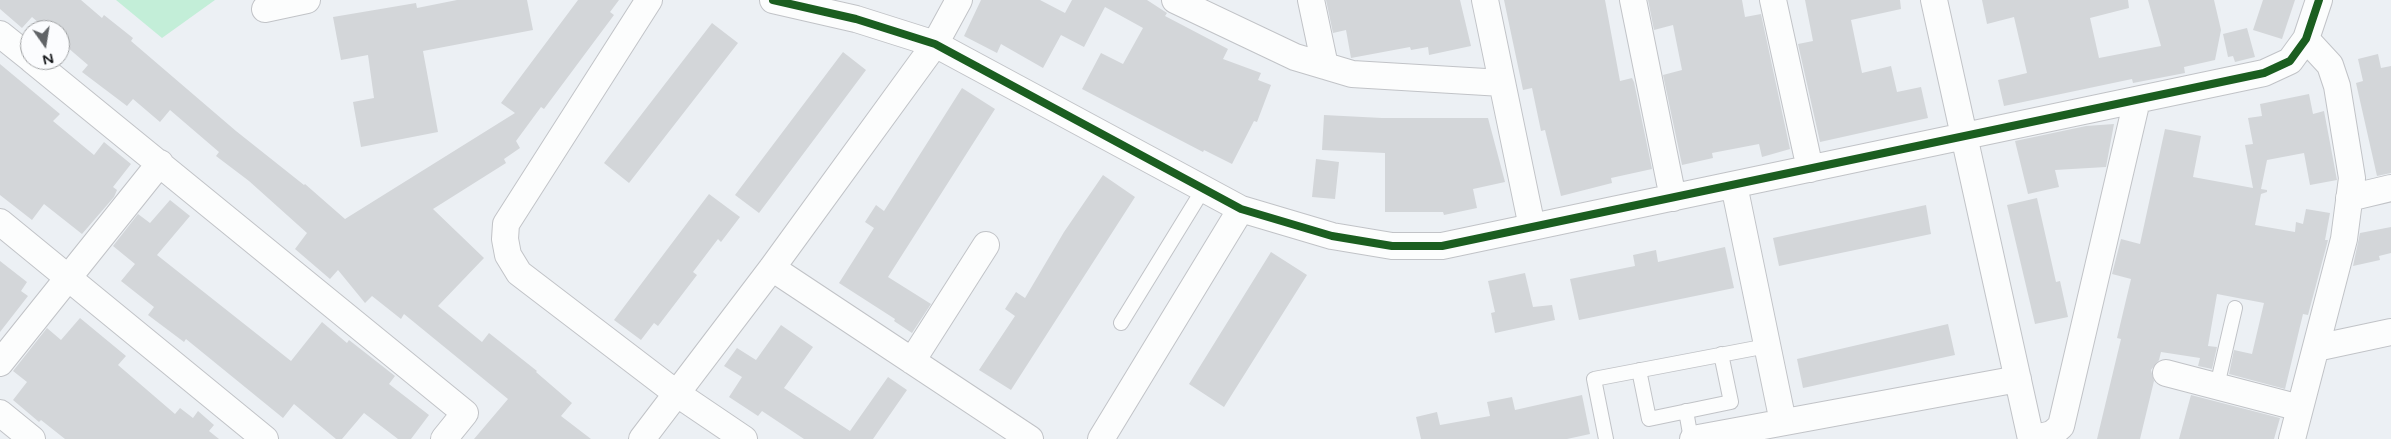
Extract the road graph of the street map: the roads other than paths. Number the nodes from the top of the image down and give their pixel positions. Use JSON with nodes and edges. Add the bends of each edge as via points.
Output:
{"nodes":[{"id":1,"x":307,"y":0,"type":"edge"},
{"id":2,"x":649,"y":0,"type":"edge"},
{"id":3,"x":773,"y":0,"type":"edge"},
{"id":4,"x":959,"y":0,"type":"edge"},
{"id":5,"x":1175,"y":0,"type":"edge"},
{"id":6,"x":1311,"y":0,"type":"edge"},
{"id":7,"x":1485,"y":0,"type":"edge"},
{"id":8,"x":1633,"y":0,"type":"edge"},
{"id":9,"x":1773,"y":0,"type":"edge"},
{"id":10,"x":1934,"y":0,"type":"edge"},
{"id":11,"x":2319,"y":0,"type":"edge"},
{"id":12,"x":265,"y":9,"type":"dead end"},
{"id":13,"x":857,"y":10,"type":"edge"},
{"id":14,"x":0,"y":34,"type":"edge"},
{"id":15,"x":2306,"y":39,"type":"junction"},
{"id":16,"x":935,"y":44,"type":"junction"},
{"id":17,"x":20,"y":50,"type":"edge"},
{"id":18,"x":1325,"y":66,"type":"junction"},
{"id":19,"x":45,"y":70,"type":"edge"},
{"id":20,"x":1502,"y":83,"type":"junction"},
{"id":21,"x":2137,"y":100,"type":"junction"},
{"id":22,"x":1964,"y":136,"type":"junction"},
{"id":23,"x":160,"y":163,"type":"junction"},
{"id":24,"x":1810,"y":169,"type":"junction"},
{"id":25,"x":1734,"y":185,"type":"junction"},
{"id":26,"x":1204,"y":188,"type":"junction"},
{"id":27,"x":2391,"y":188,"type":"edge"},
{"id":28,"x":1673,"y":198,"type":"junction"},
{"id":29,"x":2350,"y":198,"type":"junction"},
{"id":30,"x":1241,"y":208,"type":"junction"},
{"id":31,"x":0,"y":222,"type":"edge"},
{"id":32,"x":1532,"y":227,"type":"junction"},
{"id":33,"x":986,"y":246,"type":"dead end"},
{"id":34,"x":772,"y":268,"type":"junction"},
{"id":35,"x":70,"y":278,"type":"junction"},
{"id":36,"x":2235,"y":308,"type":"dead end"},
{"id":37,"x":1121,"y":323,"type":"dead end"},
{"id":38,"x":2391,"y":332,"type":"edge"},
{"id":39,"x":1767,"y":346,"type":"junction"},
{"id":40,"x":2316,"y":348,"type":"junction"},
{"id":41,"x":1721,"y":354,"type":"junction"},
{"id":42,"x":912,"y":361,"type":"junction"},
{"id":43,"x":0,"y":363,"type":"edge"},
{"id":44,"x":1639,"y":370,"type":"junction"},
{"id":45,"x":2166,"y":373,"type":"dead end"},
{"id":46,"x":2018,"y":379,"type":"junction"},
{"id":47,"x":2217,"y":386,"type":"junction"},
{"id":48,"x":676,"y":393,"type":"junction"},
{"id":49,"x":2300,"y":408,"type":"junction"},
{"id":50,"x":1686,"y":411,"type":"junction"},
{"id":51,"x":0,"y":413,"type":"edge"},
{"id":52,"x":1783,"y":422,"type":"junction"},
{"id":53,"x":32,"y":439,"type":"edge"},
{"id":54,"x":265,"y":439,"type":"edge"},
{"id":55,"x":444,"y":439,"type":"edge"},
{"id":56,"x":642,"y":439,"type":"edge"},
{"id":57,"x":744,"y":439,"type":"edge"},
{"id":58,"x":1030,"y":439,"type":"edge"},
{"id":59,"x":1101,"y":439,"type":"edge"},
{"id":60,"x":1606,"y":439,"type":"edge"},
{"id":61,"x":1692,"y":439,"type":"edge"},
{"id":62,"x":2031,"y":439,"type":"edge"},
{"id":63,"x":2292,"y":439,"type":"edge"}],
"edges":[{"from":1,"to":12,"type":"street"},
{"from":2,"to":48,"type":"street","via":[[506,224],[504,239],[508,255],[519,273]]},
{"from":3,"to":13,"type":"street"},
{"from":4,"to":16,"type":"street"},
{"from":5,"to":18,"type":"street","via":[[1295,57]]},
{"from":6,"to":18,"type":"street"},
{"from":7,"to":20,"type":"street"},
{"from":8,"to":28,"type":"street"},
{"from":9,"to":24,"type":"street"},
{"from":10,"to":22,"type":"street"},
{"from":11,"to":15,"type":"street"},
{"from":13,"to":16,"type":"street"},
{"from":14,"to":17,"type":"street"},
{"from":15,"to":21,"type":"street","via":[[2290,62],[2264,73]]},
{"from":15,"to":29,"type":"street","via":[[2330,65],[2337,86],[2352,178]]},
{"from":16,"to":26,"type":"street"},
{"from":16,"to":34,"type":"street"},
{"from":18,"to":20,"type":"street","via":[[1352,74]]},
{"from":19,"to":23,"type":"street"},
{"from":20,"to":32,"type":"street"},
{"from":21,"to":22,"type":"street"},
{"from":21,"to":62,"type":"street","via":[[2061,426],[2052,434]]},
{"from":22,"to":24,"type":"street"},
{"from":22,"to":46,"type":"street"},
{"from":23,"to":35,"type":"street"},
{"from":23,"to":55,"type":"street","via":[[464,413]]},
{"from":24,"to":25,"type":"street"},
{"from":25,"to":28,"type":"street"},
{"from":25,"to":39,"type":"street"},
{"from":26,"to":30,"type":"street"},
{"from":26,"to":37,"type":"lane"},
{"from":27,"to":29,"type":"street"},
{"from":28,"to":32,"type":"street"},
{"from":29,"to":40,"type":"street","via":[[2344,239]]},
{"from":30,"to":32,"type":"street","via":[[1332,236],[1392,246],[1442,246]]},
{"from":30,"to":59,"type":"street"},
{"from":31,"to":35,"type":"street"},
{"from":33,"to":42,"type":"street"},
{"from":34,"to":42,"type":"street"},
{"from":34,"to":48,"type":"street"},
{"from":35,"to":43,"type":"street"},
{"from":35,"to":54,"type":"street"},
{"from":36,"to":47,"type":"lane"},
{"from":38,"to":40,"type":"street"},
{"from":39,"to":41,"type":"lane"},
{"from":39,"to":52,"type":"street"},
{"from":40,"to":49,"type":"street"},
{"from":41,"to":44,"type":"lane"},
{"from":41,"to":50,"type":"lane","via":[[1730,402]]},
{"from":42,"to":58,"type":"street"},
{"from":44,"to":50,"type":"lane","via":[[1649,419]]},
{"from":44,"to":60,"type":"lane","via":[[1594,379]]},
{"from":45,"to":47,"type":"street"},
{"from":46,"to":52,"type":"street"},
{"from":46,"to":62,"type":"street"},
{"from":47,"to":49,"type":"street"},
{"from":48,"to":56,"type":"street"},
{"from":48,"to":57,"type":"street"},
{"from":49,"to":63,"type":"street"},
{"from":50,"to":61,"type":"lane"},
{"from":51,"to":53,"type":"street"},
{"from":52,"to":61,"type":"street"}]}
